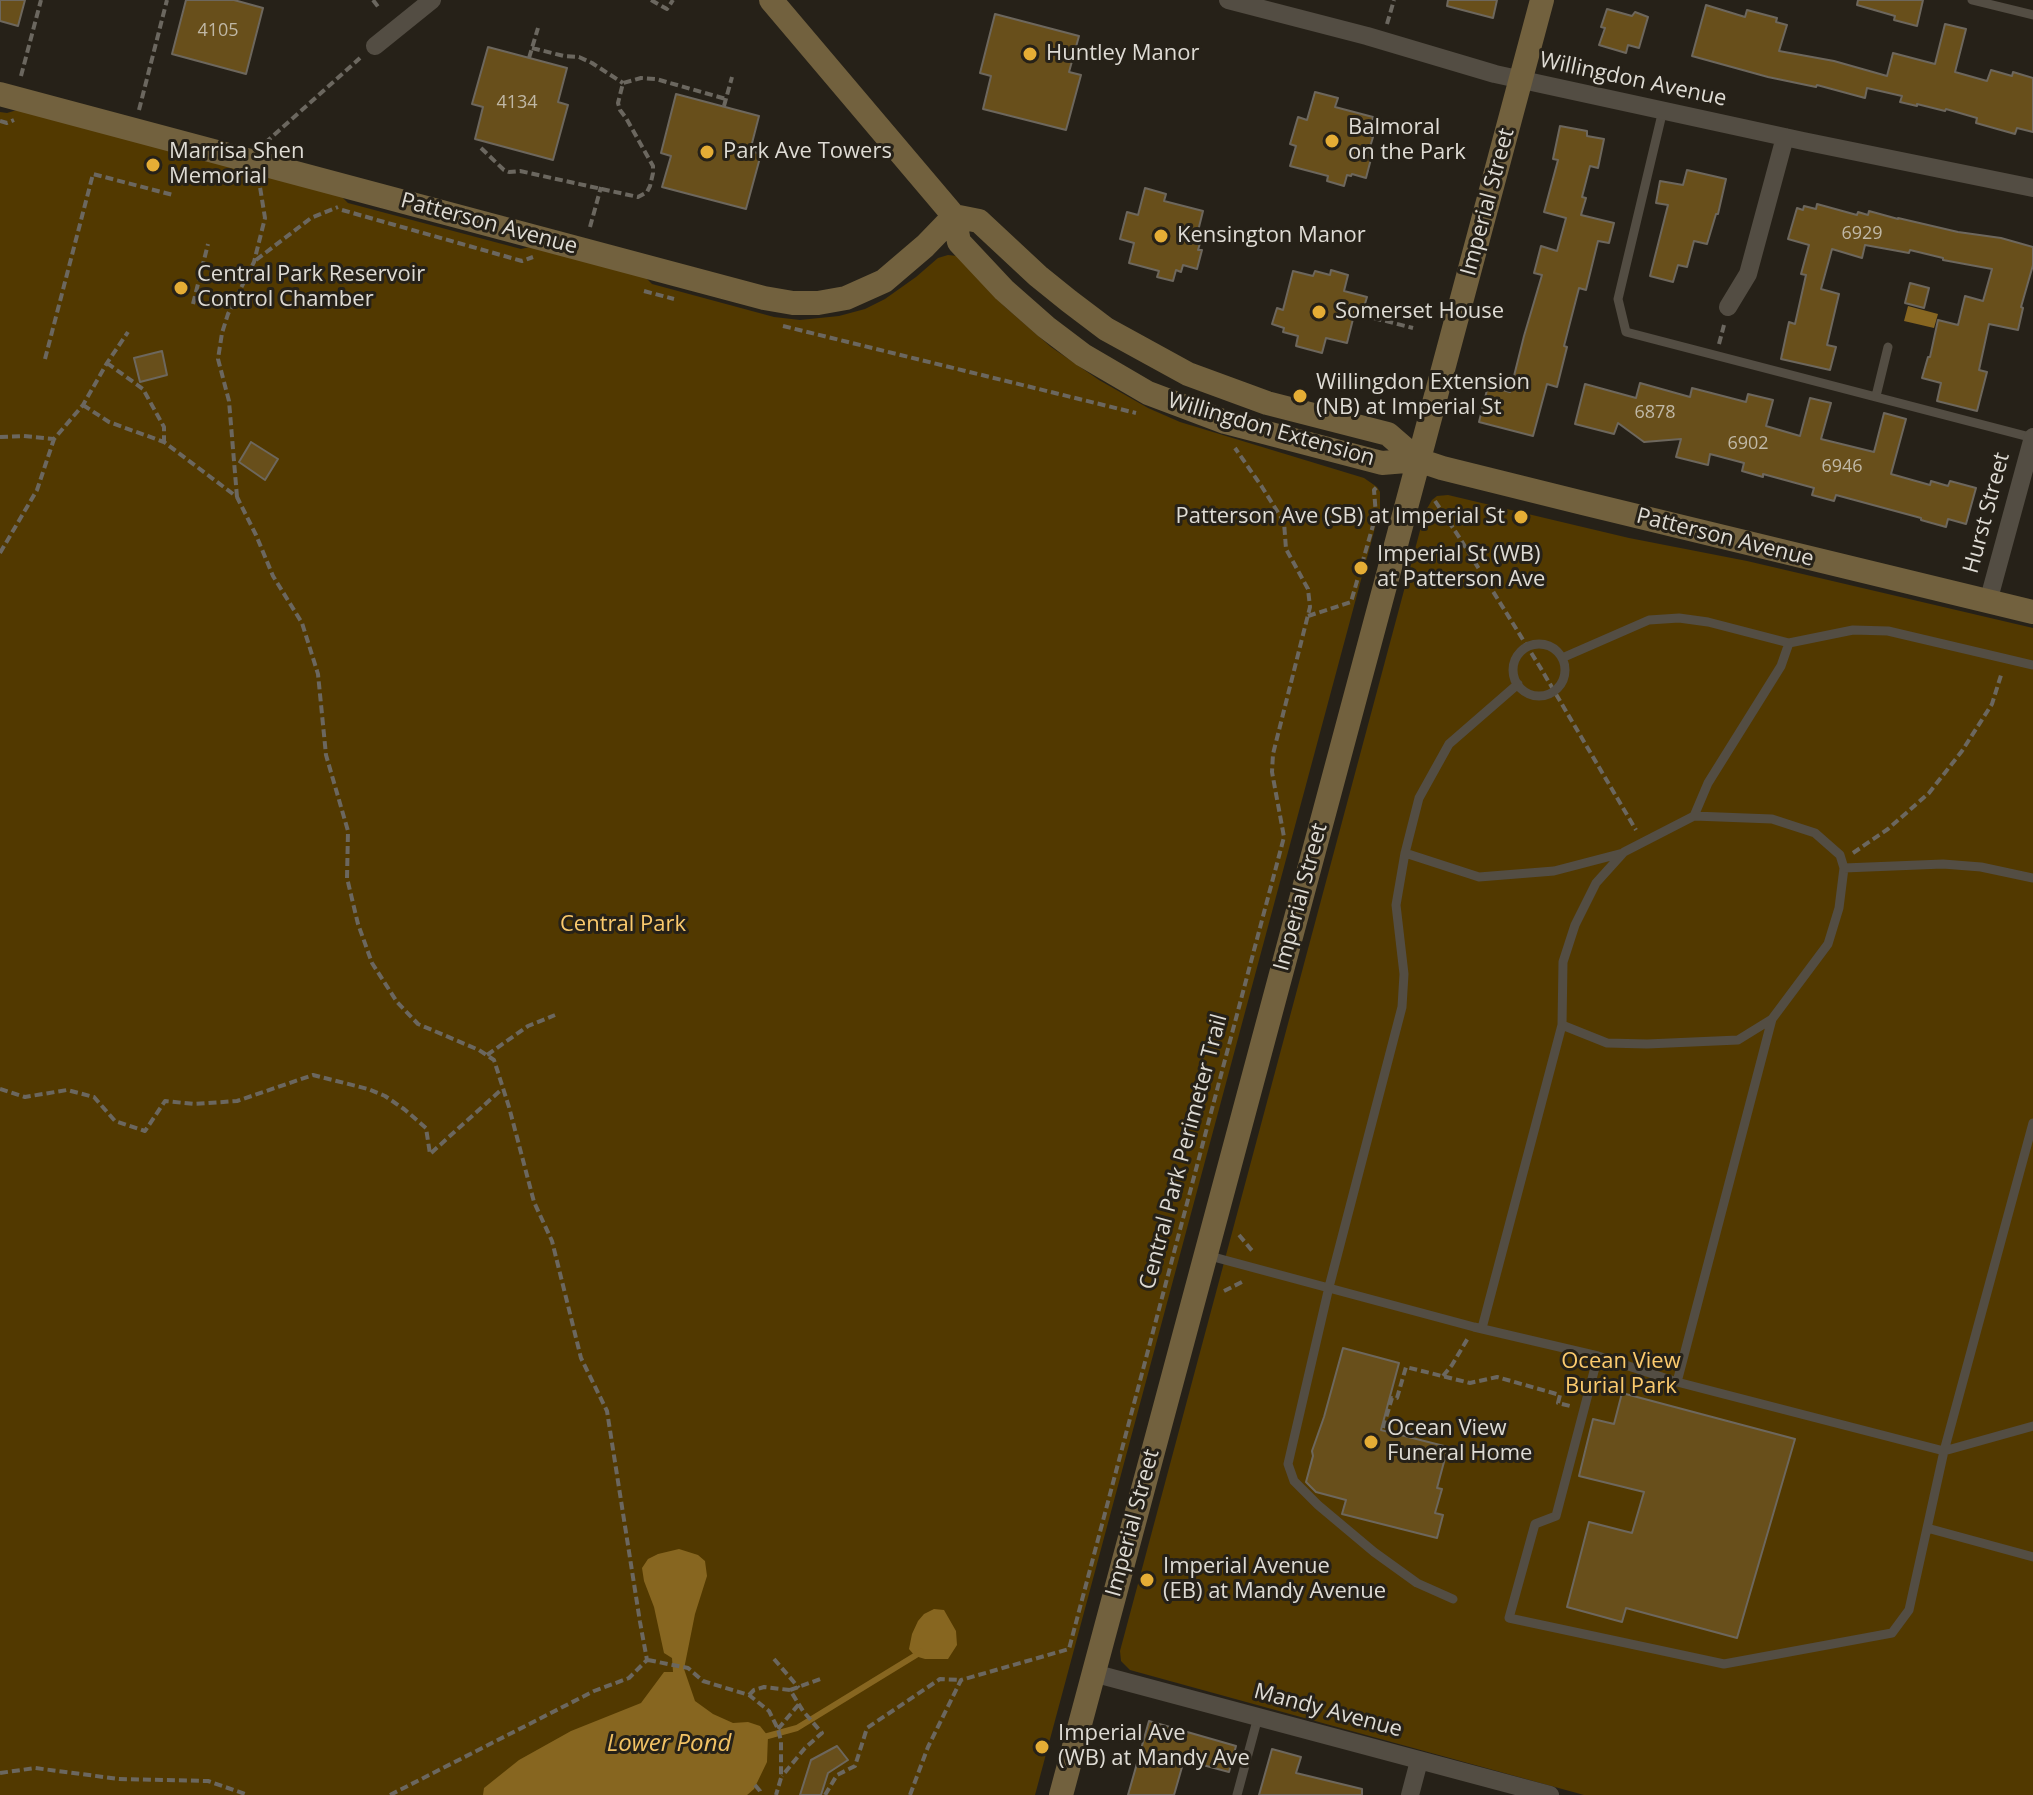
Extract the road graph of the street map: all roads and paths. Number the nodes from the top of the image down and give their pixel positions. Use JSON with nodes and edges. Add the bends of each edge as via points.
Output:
{"nodes":[{"id":1,"x":41,"y":0,"type":"edge"},
{"id":2,"x":156,"y":0,"type":"edge"},
{"id":3,"x":373,"y":0,"type":"edge"},
{"id":4,"x":432,"y":0,"type":"edge"},
{"id":5,"x":651,"y":0,"type":"edge"},
{"id":6,"x":673,"y":0,"type":"edge"},
{"id":7,"x":771,"y":0,"type":"edge"},
{"id":8,"x":1228,"y":0,"type":"edge"},
{"id":9,"x":1394,"y":0,"type":"edge"},
{"id":10,"x":1542,"y":0,"type":"edge"},
{"id":11,"x":1972,"y":0,"type":"edge"},
{"id":12,"x":167,"y":1,"type":"edge"},
{"id":13,"x":379,"y":8,"type":"dead end"},
{"id":14,"x":2033,"y":15,"type":"edge"},
{"id":15,"x":1387,"y":26,"type":"dead end"},
{"id":16,"x":538,"y":28,"type":"dead end"},
{"id":17,"x":375,"y":46,"type":"dead end"},
{"id":18,"x":532,"y":48,"type":"junction"},
{"id":19,"x":529,"y":58,"type":"dead end"},
{"id":20,"x":346,"y":70,"type":"dead end"},
{"id":21,"x":732,"y":77,"type":"dead end"},
{"id":22,"x":1521,"y":80,"type":"junction"},
{"id":23,"x":623,"y":83,"type":"junction"},
{"id":24,"x":8,"y":96,"type":"edge"},
{"id":25,"x":726,"y":99,"type":"junction"},
{"id":26,"x":724,"y":106,"type":"dead end"},
{"id":27,"x":1663,"y":110,"type":"junction"},
{"id":28,"x":134,"y":129,"type":"junction"},
{"id":29,"x":271,"y":137,"type":"dead end"},
{"id":30,"x":1785,"y":137,"type":"junction"},
{"id":31,"x":481,"y":148,"type":"dead end"},
{"id":32,"x":257,"y":174,"type":"dead end"},
{"id":33,"x":601,"y":187,"type":"junction"},
{"id":34,"x":2033,"y":188,"type":"edge"},
{"id":35,"x":173,"y":195,"type":"dead end"},
{"id":36,"x":338,"y":207,"type":"dead end"},
{"id":37,"x":954,"y":216,"type":"junction"},
{"id":38,"x":590,"y":227,"type":"dead end"},
{"id":39,"x":208,"y":244,"type":"dead end"},
{"id":40,"x":254,"y":262,"type":"junction"},
{"id":41,"x":193,"y":304,"type":"dead end"},
{"id":42,"x":1728,"y":307,"type":"joint"},
{"id":43,"x":1362,"y":315,"type":"dead end"},
{"id":44,"x":1413,"y":328,"type":"dead end"},
{"id":45,"x":128,"y":332,"type":"dead end"},
{"id":46,"x":1888,"y":347,"type":"dead end"},
{"id":47,"x":1717,"y":356,"type":"junction"},
{"id":48,"x":45,"y":359,"type":"dead end"},
{"id":49,"x":107,"y":363,"type":"junction"},
{"id":50,"x":1876,"y":396,"type":"junction"},
{"id":51,"x":83,"y":405,"type":"junction"},
{"id":52,"x":0,"y":437,"type":"edge"},
{"id":53,"x":2033,"y":437,"type":"edge"},
{"id":54,"x":54,"y":439,"type":"junction"},
{"id":55,"x":164,"y":442,"type":"junction"},
{"id":56,"x":1234,"y":447,"type":"dead end"},
{"id":57,"x":1418,"y":460,"type":"junction"},
{"id":58,"x":1377,"y":487,"type":"dead end"},
{"id":59,"x":237,"y":497,"type":"junction"},
{"id":60,"x":1435,"y":501,"type":"dead end"},
{"id":61,"x":0,"y":553,"type":"edge"},
{"id":62,"x":1988,"y":602,"type":"junction"},
{"id":63,"x":2033,"y":612,"type":"edge"},
{"id":64,"x":1308,"y":616,"type":"junction"},
{"id":65,"x":1789,"y":643,"type":"junction"},
{"id":66,"x":1527,"y":647,"type":"junction"},
{"id":67,"x":1562,"y":658,"type":"junction"},
{"id":68,"x":2007,"y":659,"type":"junction"},
{"id":69,"x":2033,"y":665,"type":"edge"},
{"id":70,"x":1518,"y":684,"type":"junction"},
{"id":71,"x":1554,"y":691,"type":"junction"},
{"id":72,"x":1694,"y":816,"type":"junction"},
{"id":73,"x":1643,"y":843,"type":"junction"},
{"id":74,"x":1624,"y":852,"type":"junction"},
{"id":75,"x":1405,"y":853,"type":"junction"},
{"id":76,"x":1843,"y":864,"type":"junction"},
{"id":77,"x":2033,"y":878,"type":"edge"},
{"id":78,"x":555,"y":1015,"type":"dead end"},
{"id":79,"x":1772,"y":1019,"type":"junction"},
{"id":80,"x":1562,"y":1025,"type":"junction"},
{"id":81,"x":487,"y":1055,"type":"junction"},
{"id":82,"x":0,"y":1089,"type":"edge"},
{"id":83,"x":502,"y":1089,"type":"junction"},
{"id":84,"x":2033,"y":1123,"type":"edge"},
{"id":85,"x":1205,"y":1255,"type":"junction"},
{"id":86,"x":1329,"y":1287,"type":"junction"},
{"id":87,"x":1478,"y":1328,"type":"junction"},
{"id":88,"x":1598,"y":1356,"type":"junction"},
{"id":89,"x":1443,"y":1376,"type":"junction"},
{"id":90,"x":1677,"y":1382,"type":"junction"},
{"id":91,"x":1558,"y":1403,"type":"dead end"},
{"id":92,"x":2033,"y":1426,"type":"edge"},
{"id":93,"x":1383,"y":1428,"type":"dead end"},
{"id":94,"x":1944,"y":1451,"type":"junction"},
{"id":95,"x":1927,"y":1528,"type":"junction"},
{"id":96,"x":2033,"y":1557,"type":"edge"},
{"id":97,"x":1453,"y":1599,"type":"dead end"},
{"id":98,"x":774,"y":1659,"type":"dead end"},
{"id":99,"x":647,"y":1660,"type":"junction"},
{"id":100,"x":1093,"y":1673,"type":"junction"},
{"id":101,"x":823,"y":1678,"type":"dead end"},
{"id":102,"x":961,"y":1680,"type":"junction"},
{"id":103,"x":799,"y":1688,"type":"junction"},
{"id":104,"x":790,"y":1690,"type":"junction"},
{"id":105,"x":749,"y":1695,"type":"junction"},
{"id":106,"x":799,"y":1704,"type":"junction"},
{"id":107,"x":1258,"y":1717,"type":"junction"},
{"id":108,"x":778,"y":1729,"type":"junction"},
{"id":109,"x":1419,"y":1761,"type":"junction"},
{"id":110,"x":0,"y":1773,"type":"edge"},
{"id":111,"x":781,"y":1778,"type":"junction"},
{"id":112,"x":755,"y":1785,"type":"dead end"},
{"id":113,"x":248,"y":1795,"type":"edge"},
{"id":114,"x":390,"y":1795,"type":"edge"},
{"id":115,"x":761,"y":1795,"type":"edge"},
{"id":116,"x":776,"y":1795,"type":"edge"},
{"id":117,"x":825,"y":1795,"type":"edge"},
{"id":118,"x":910,"y":1795,"type":"edge"},
{"id":119,"x":1061,"y":1795,"type":"edge"},
{"id":120,"x":1237,"y":1795,"type":"edge"},
{"id":121,"x":1410,"y":1795,"type":"edge"},
{"id":122,"x":1550,"y":1795,"type":"edge"}],
"edges":[{"from":1,"to":24,"type":"path"},
{"from":2,"to":12,"type":"path"},
{"from":3,"to":13,"type":"path"},
{"from":4,"to":17,"type":"street"},
{"from":5,"to":6,"type":"path","via":[[667,9]]},
{"from":7,"to":37,"type":"main road","name":"Willingdon Extension"},
{"from":8,"to":22,"type":"street","name":"Willingdon Avenue"},
{"from":9,"to":15,"type":"path"},
{"from":10,"to":22,"type":"main road","name":"Imperial Street"},
{"from":11,"to":14,"type":"lane"},
{"from":12,"to":28,"type":"path"},
{"from":16,"to":18,"type":"path"},
{"from":18,"to":19,"type":"path"},
{"from":18,"to":23,"type":"path","via":[[579,57]]},
{"from":20,"to":29,"type":"path"},
{"from":21,"to":25,"type":"path"},
{"from":22,"to":27,"type":"street","name":"Willingdon Avenue"},
{"from":22,"to":57,"type":"main road","name":"Imperial Street"},
{"from":23,"to":25,"type":"path","via":[[656,79]]},
{"from":23,"to":33,"type":"path","via":[[620,110],[653,173],[642,196]]},
{"from":24,"to":28,"type":"main road","name":"Patterson Avenue"},
{"from":25,"to":26,"type":"path"},
{"from":27,"to":30,"type":"street","name":"Willingdon Avenue"},
{"from":27,"to":47,"type":"lane","via":[[1618,299],[1626,332]]},
{"from":28,"to":37,"type":"main road","name":"Patterson Avenue","via":[[793,303],[846,298],[884,281]]},
{"from":30,"to":34,"type":"street","name":"Willingdon Avenue"},
{"from":30,"to":42,"type":"street","via":[[1748,274]]},
{"from":31,"to":33,"type":"path","via":[[504,170]]},
{"from":32,"to":40,"type":"path","via":[[265,218]]},
{"from":33,"to":38,"type":"path"},
{"from":35,"to":48,"type":"path","via":[[93,174]]},
{"from":36,"to":40,"type":"path","via":[[311,218]]},
{"from":37,"to":57,"type":"main road","name":"Willingdon Extension","via":[[979,221],[1106,329],[1188,374],[1267,403],[1388,434]]},
{"from":37,"to":57,"type":"main road","name":"Willingdon Extension","via":[[959,242],[1004,290],[1083,355],[1148,393],[1225,422],[1382,463]]},
{"from":39,"to":41,"type":"path"},
{"from":40,"to":59,"type":"path","via":[[228,314],[218,359],[229,401]]},
{"from":42,"to":47,"type":"path"},
{"from":43,"to":44,"type":"path"},
{"from":45,"to":49,"type":"path"},
{"from":46,"to":50,"type":"lane"},
{"from":47,"to":50,"type":"lane"},
{"from":49,"to":51,"type":"path"},
{"from":49,"to":55,"type":"path","via":[[143,389],[164,427]]},
{"from":50,"to":53,"type":"lane"},
{"from":51,"to":54,"type":"path"},
{"from":51,"to":55,"type":"path","via":[[109,422]]},
{"from":52,"to":54,"type":"path"},
{"from":53,"to":62,"type":"street","name":"Hurst Street"},
{"from":54,"to":61,"type":"path","via":[[37,490]]},
{"from":55,"to":59,"type":"path"},
{"from":56,"to":64,"type":"path","name":"Central Park Perimeter Trail","via":[[1284,522],[1286,549],[1308,589]]},
{"from":57,"to":62,"type":"main road","name":"Patterson Avenue"},
{"from":57,"to":85,"type":"main road","name":"Imperial Street"},
{"from":58,"to":64,"type":"path","via":[[1376,515],[1351,602]]},
{"from":59,"to":81,"type":"path","via":[[273,576],[302,623],[318,674],[326,755],[348,831],[347,878],[372,963],[418,1024]]},
{"from":60,"to":66,"type":"path"},
{"from":62,"to":63,"type":"main road","name":"Patterson Avenue"},
{"from":64,"to":102,"type":"path","name":"Central Park Perimeter Trail","via":[[1273,754],[1284,837],[1069,1649]]},
{"from":65,"to":67,"type":"lane","via":[[1679,618],[1649,620]]},
{"from":65,"to":68,"type":"lane","via":[[1853,630],[1888,631]]},
{"from":65,"to":72,"type":"lane","via":[[1781,666],[1708,783]]},
{"from":66,"to":67,"type":"lane","via":[[1542,644]]},
{"from":66,"to":70,"type":"lane","via":[[1513,668]]},
{"from":66,"to":71,"type":"path"},
{"from":67,"to":71,"type":"lane","via":[[1565,672]]},
{"from":68,"to":69,"type":"lane"},
{"from":68,"to":76,"type":"path","via":[[1992,704],[1929,793]]},
{"from":70,"to":71,"type":"lane","via":[[1530,694]]},
{"from":70,"to":75,"type":"lane","via":[[1449,744],[1419,798]]},
{"from":71,"to":73,"type":"path"},
{"from":72,"to":73,"type":"lane"},
{"from":72,"to":76,"type":"lane","via":[[1772,819],[1815,833]]},
{"from":73,"to":74,"type":"lane"},
{"from":74,"to":75,"type":"lane","via":[[1554,871],[1479,877]]},
{"from":74,"to":80,"type":"lane","via":[[1596,883],[1575,925],[1563,962]]},
{"from":75,"to":86,"type":"lane","via":[[1396,905],[1402,1007]]},
{"from":76,"to":77,"type":"lane","via":[[1943,864]]},
{"from":76,"to":79,"type":"lane","via":[[1839,908],[1828,944]]},
{"from":78,"to":81,"type":"path","via":[[528,1026]]},
{"from":79,"to":80,"type":"lane","via":[[1738,1040],[1647,1044],[1607,1043]]},
{"from":79,"to":90,"type":"lane"},
{"from":80,"to":87,"type":"lane"},
{"from":81,"to":83,"type":"path","via":[[494,1060]]},
{"from":82,"to":83,"type":"path","via":[[25,1097],[67,1090],[94,1097],[115,1121],[145,1131],[165,1101],[237,1101],[313,1075],[385,1096],[426,1128],[430,1154]]},
{"from":83,"to":99,"type":"path","via":[[534,1202],[552,1241],[581,1358],[607,1411]]},
{"from":84,"to":94,"type":"lane"},
{"from":85,"to":86,"type":"lane"},
{"from":85,"to":100,"type":"main road","name":"Imperial Street"},
{"from":86,"to":87,"type":"lane"},
{"from":86,"to":97,"type":"lane","via":[[1288,1464],[1294,1481],[1374,1552],[1417,1583]]},
{"from":87,"to":88,"type":"lane"},
{"from":87,"to":89,"type":"path"},
{"from":88,"to":90,"type":"lane"},
{"from":88,"to":95,"type":"lane","via":[[1556,1516],[1535,1524],[1509,1618],[1724,1664],[1892,1633],[1909,1610]]},
{"from":89,"to":91,"type":"path","via":[[1470,1383],[1497,1377],[1560,1395]]},
{"from":89,"to":93,"type":"path","via":[[1406,1367]]},
{"from":90,"to":94,"type":"lane"},
{"from":92,"to":94,"type":"lane"},
{"from":94,"to":95,"type":"lane"},
{"from":95,"to":96,"type":"lane"},
{"from":98,"to":103,"type":"path"},
{"from":99,"to":105,"type":"path","via":[[688,1668],[703,1681]]},
{"from":99,"to":114,"type":"path","via":[[629,1678]]},
{"from":100,"to":107,"type":"street","name":"Mandy Avenue"},
{"from":100,"to":119,"type":"main road","name":"Imperial Street"},
{"from":101,"to":103,"type":"path"},
{"from":102,"to":117,"type":"path","via":[[940,1679],[867,1728],[855,1766],[837,1775]]},
{"from":102,"to":118,"type":"path"},
{"from":103,"to":104,"type":"path"},
{"from":104,"to":105,"type":"path","via":[[764,1687]]},
{"from":104,"to":106,"type":"path"},
{"from":105,"to":108,"type":"path","via":[[769,1711]]},
{"from":106,"to":108,"type":"path"},
{"from":106,"to":111,"type":"path","via":[[822,1733]]},
{"from":107,"to":109,"type":"street","name":"Mandy Avenue"},
{"from":107,"to":120,"type":"lane"},
{"from":108,"to":111,"type":"path"},
{"from":109,"to":121,"type":"street"},
{"from":109,"to":122,"type":"street","name":"Mandy Avenue"},
{"from":110,"to":113,"type":"path","via":[[35,1768],[119,1779],[208,1781]]},
{"from":111,"to":116,"type":"path"},
{"from":112,"to":115,"type":"path"}]}
